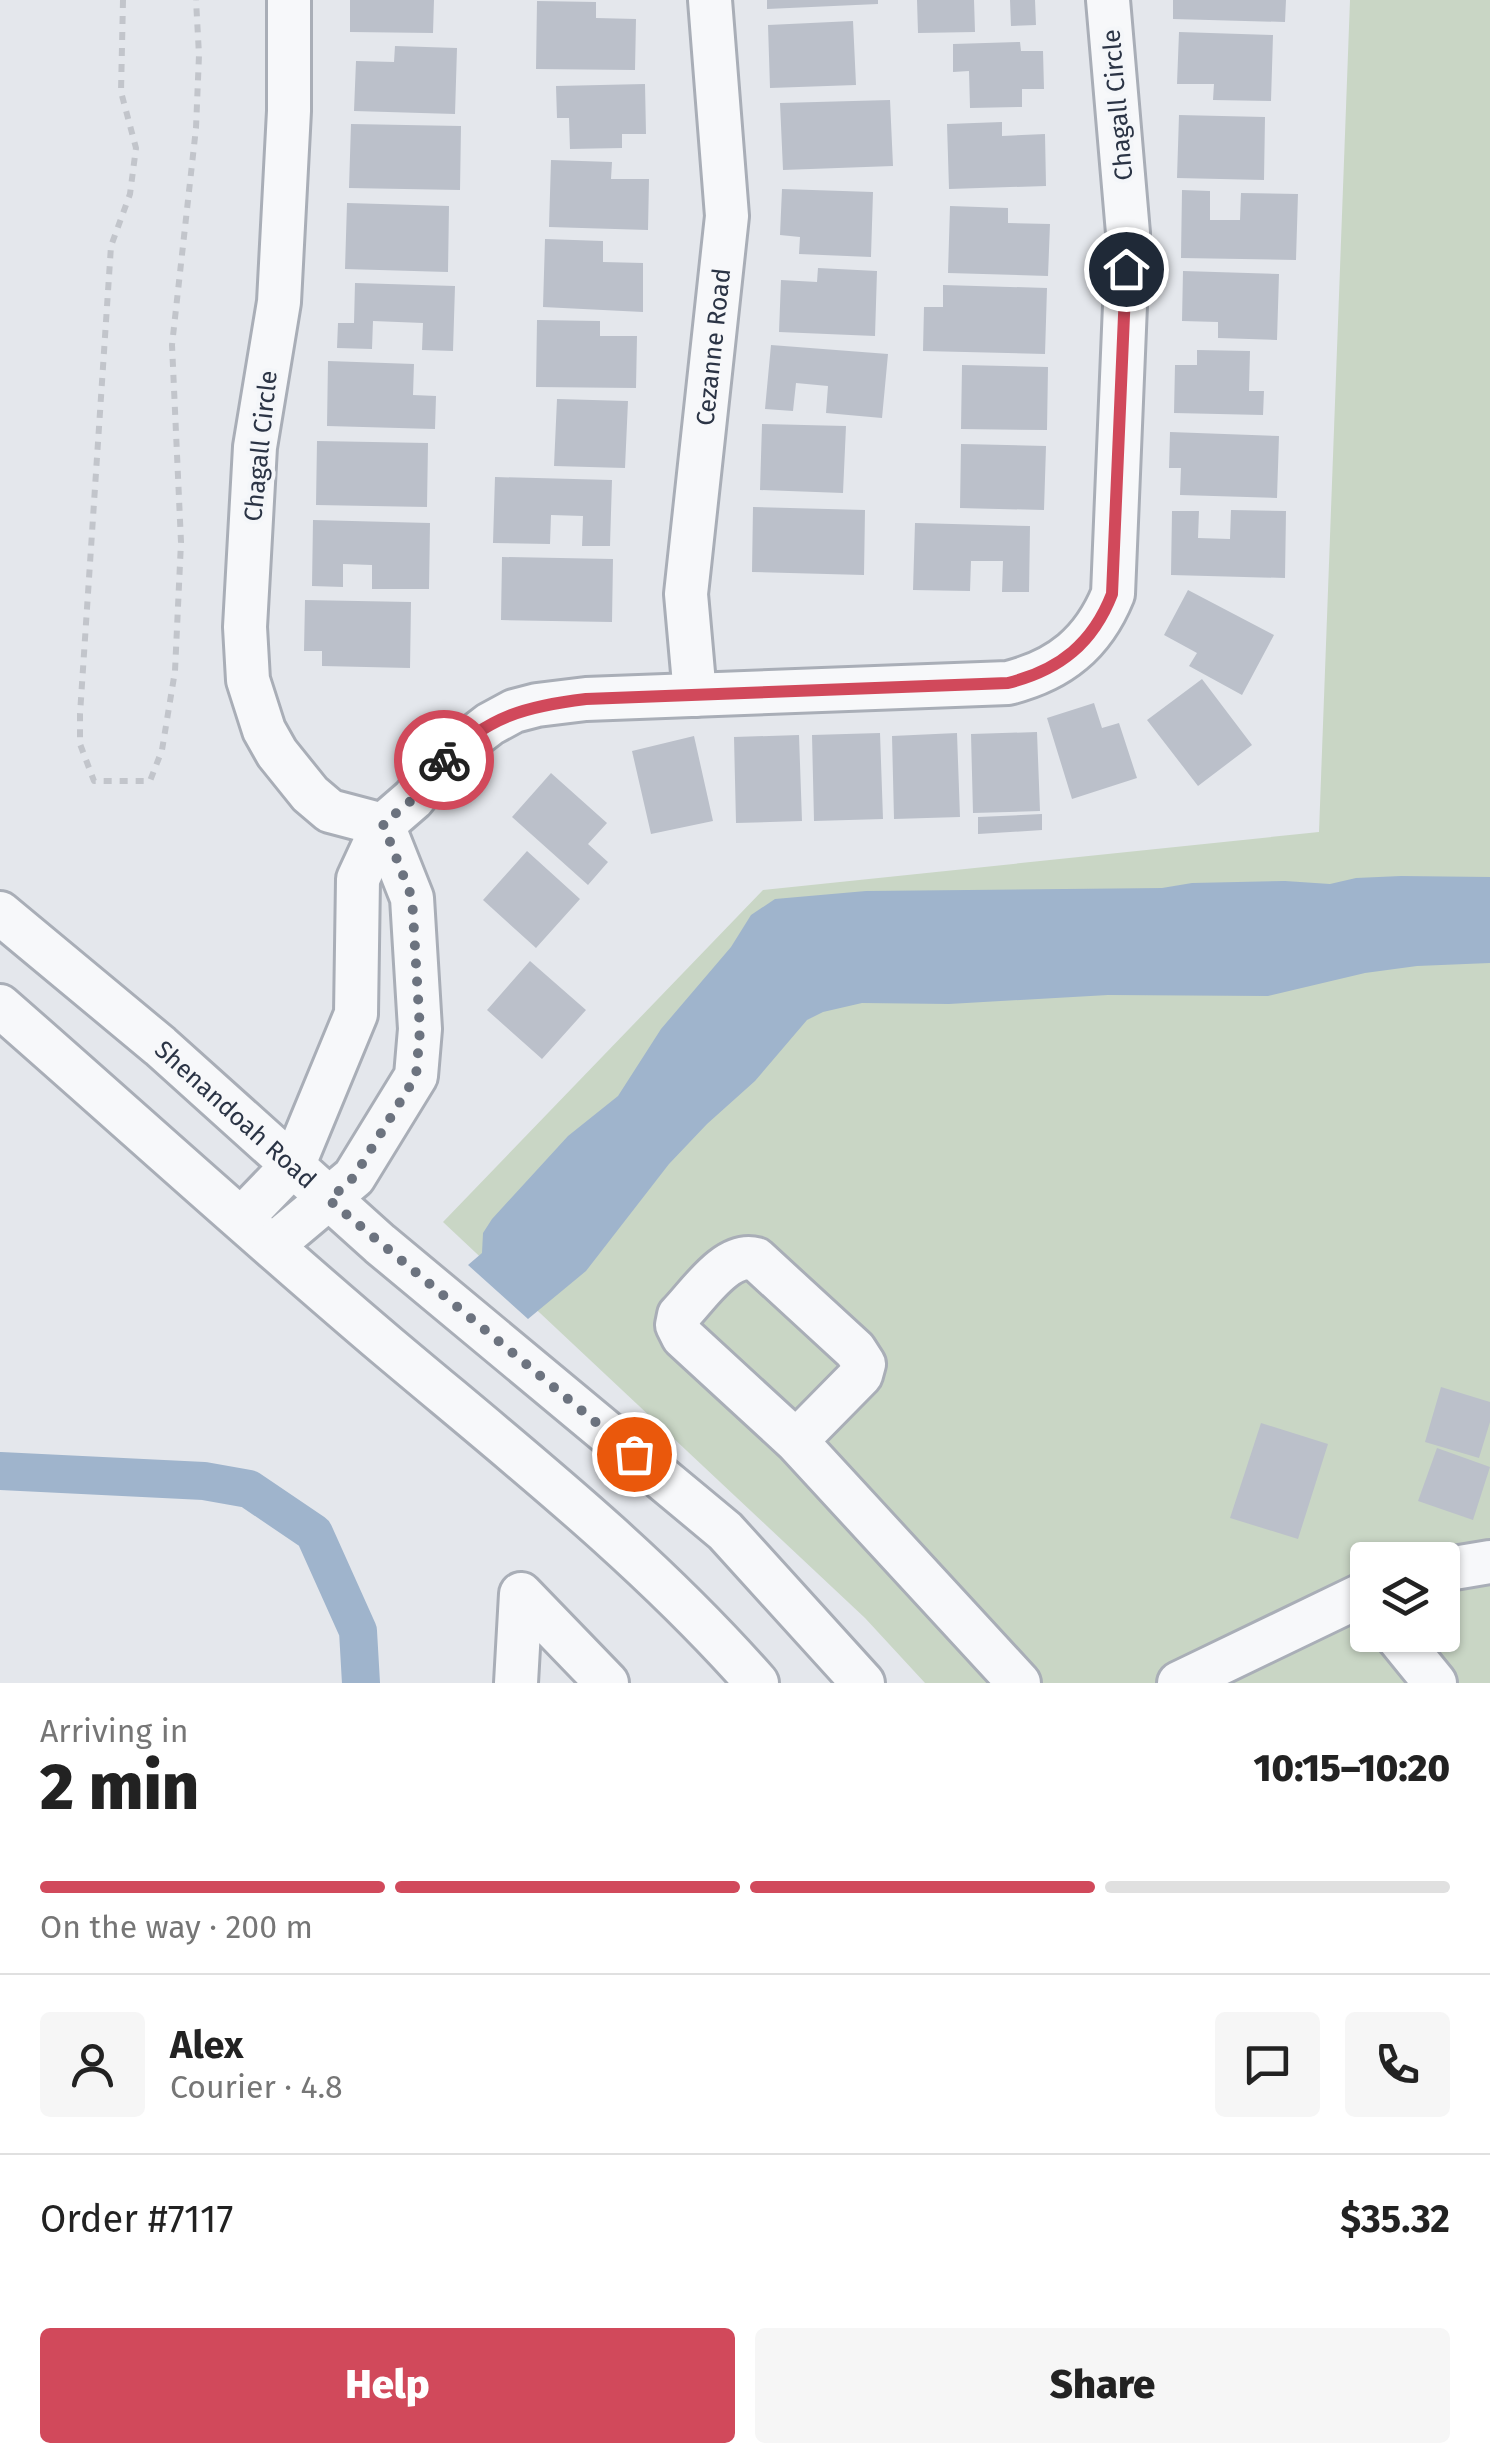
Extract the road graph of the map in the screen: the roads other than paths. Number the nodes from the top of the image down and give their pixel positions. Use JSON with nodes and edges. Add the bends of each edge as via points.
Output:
{"nodes":[{"id":1,"x":289,"y":0,"type":"edge"},
{"id":2,"x":710,"y":0,"type":"edge"},
{"id":3,"x":1108,"y":0,"type":"edge"},
{"id":4,"x":695,"y":695,"type":"junction"},
{"id":5,"x":383,"y":824,"type":"junction"},
{"id":6,"x":0,"y":913,"type":"edge"},
{"id":7,"x":0,"y":1006,"type":"edge"},
{"id":8,"x":294,"y":1164,"type":"junction"},
{"id":9,"x":329,"y":1200,"type":"junction"},
{"id":10,"x":257,"y":1232,"type":"junction"},
{"id":11,"x":796,"y":1442,"type":"dead end"},
{"id":12,"x":1490,"y":1562,"type":"edge"},
{"id":13,"x":1460,"y":1567,"type":"edge"},
{"id":14,"x":1350,"y":1603,"type":"edge"},
{"id":15,"x":1409,"y":1652,"type":"edge"},
{"id":16,"x":516,"y":1683,"type":"edge"},
{"id":17,"x":607,"y":1683,"type":"edge"},
{"id":18,"x":757,"y":1683,"type":"edge"},
{"id":19,"x":863,"y":1683,"type":"edge"},
{"id":20,"x":1019,"y":1683,"type":"edge"},
{"id":21,"x":1179,"y":1683,"type":"edge"},
{"id":22,"x":1434,"y":1683,"type":"edge"}],
"edges":[{"from":1,"to":5,"type":"street","name":"Chagall Circle","via":[[279,302],[255,447],[248,680],[264,730],[310,794],[330,811]]},
{"from":2,"to":4,"type":"street","name":"Cezanne Road","via":[[727,216],[686,594]]},
{"from":3,"to":4,"type":"street","name":"Chagall Circle","via":[[1128,233],[1112,594],[1104,616],[1064,660],[1008,683]]},
{"from":4,"to":5,"type":"street","name":"Chagall Circle","via":[[586,699],[514,712],[447,756]]},
{"from":5,"to":8,"type":"street","name":"Chagall Circle","via":[[358,880],[356,1014]]},
{"from":5,"to":9,"type":"street","via":[[412,898],[420,1030],[416,1076],[354,1177]]},
{"from":6,"to":8,"type":"street","name":"Shenandoah Road"},
{"from":7,"to":10,"type":"street"},
{"from":8,"to":9,"type":"street","name":"Shenandoah Road"},
{"from":8,"to":10,"type":"street","name":"Chagall Circle"},
{"from":9,"to":10,"type":"street"},
{"from":9,"to":19,"type":"street","name":"Shenandoah Road","via":[[725,1531]]},
{"from":10,"to":18,"type":"street","via":[[603,1527]]},
{"from":11,"to":20,"type":"street"},
{"from":12,"to":13,"type":"street"},
{"from":14,"to":21,"type":"street"},
{"from":15,"to":22,"type":"street"},
{"from":16,"to":17,"type":"street","via":[[521,1594]]}]}
